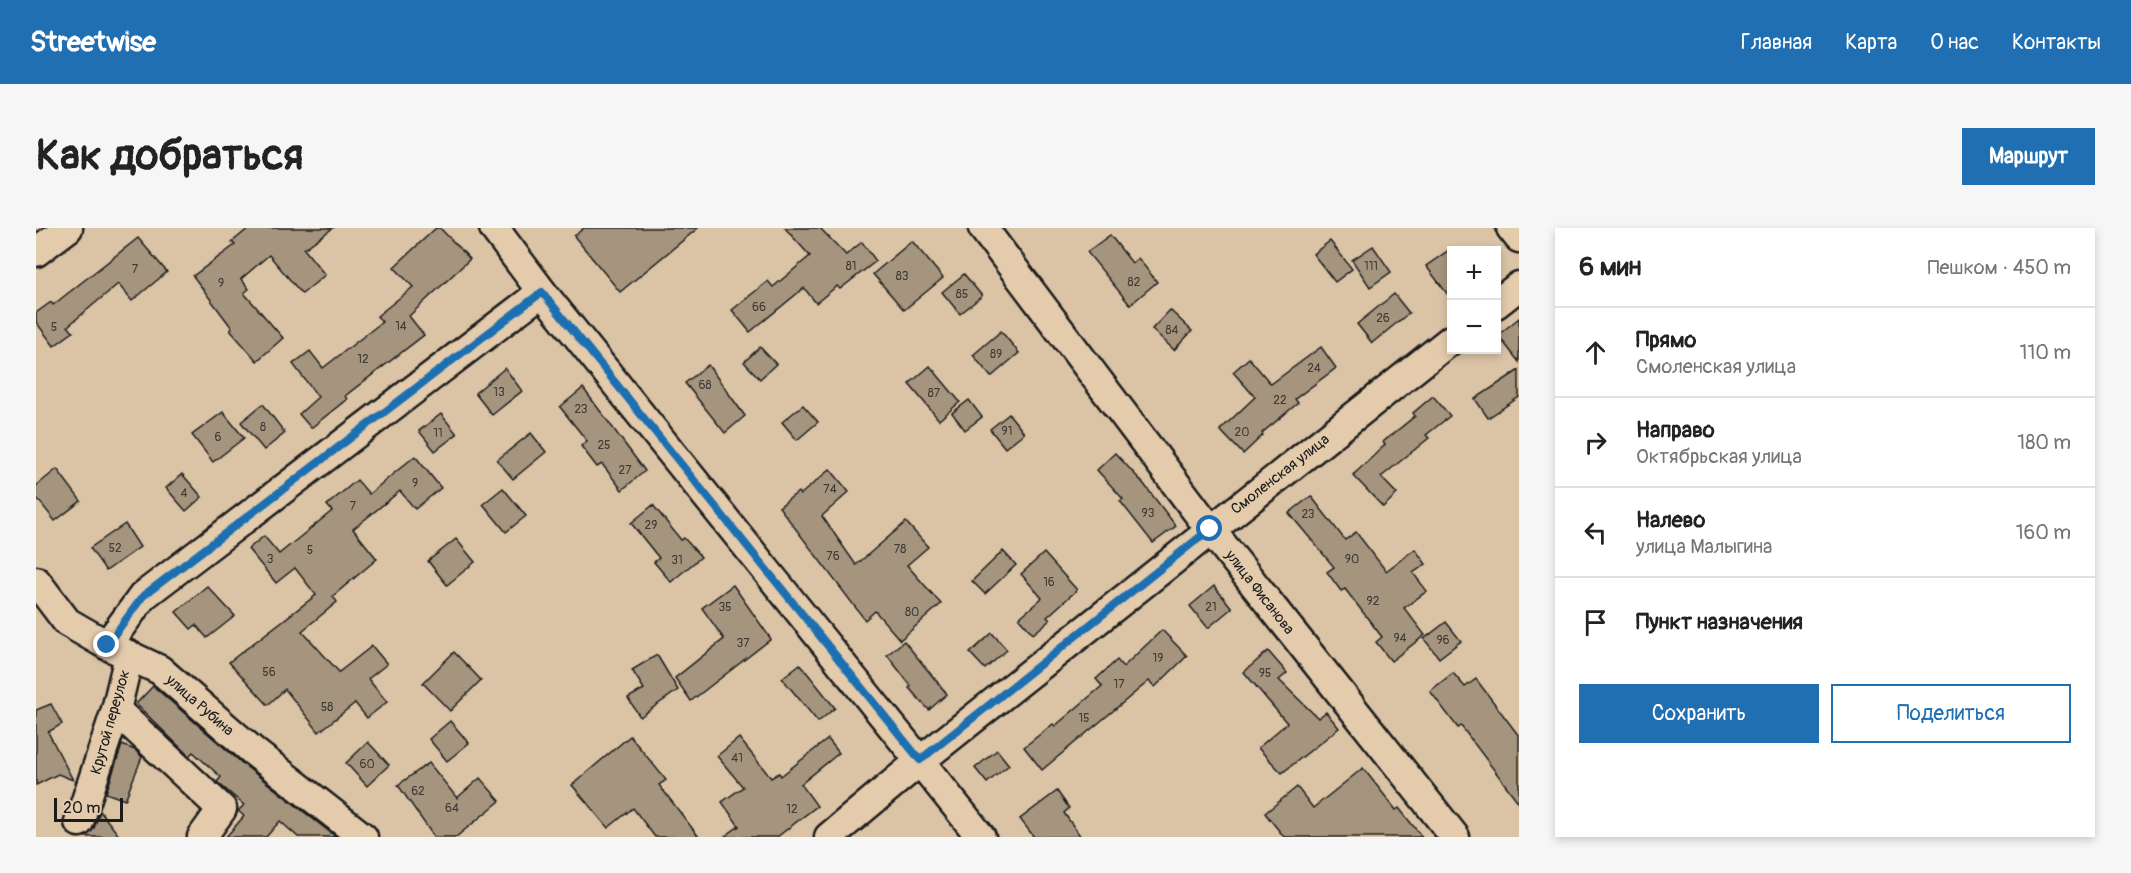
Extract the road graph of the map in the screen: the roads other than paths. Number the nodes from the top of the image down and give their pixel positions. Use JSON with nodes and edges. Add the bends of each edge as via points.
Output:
{"nodes":[{"id":1,"x":68,"y":228,"type":"edge"},
{"id":2,"x":494,"y":228,"type":"edge"},
{"id":3,"x":983,"y":228,"type":"edge"},
{"id":4,"x":1511,"y":228,"type":"edge"},
{"id":5,"x":1519,"y":238,"type":"edge"},
{"id":6,"x":36,"y":252,"type":"edge"},
{"id":7,"x":1519,"y":286,"type":"edge"},
{"id":8,"x":542,"y":292,"type":"junction"},
{"id":9,"x":1501,"y":301,"type":"edge"},
{"id":10,"x":1447,"y":343,"type":"edge"},
{"id":11,"x":1210,"y":529,"type":"junction"},
{"id":12,"x":36,"y":581,"type":"edge"},
{"id":13,"x":118,"y":650,"type":"junction"},
{"id":14,"x":117,"y":710,"type":"junction"},
{"id":15,"x":920,"y":760,"type":"junction"},
{"id":16,"x":79,"y":822,"type":"dead end"},
{"id":17,"x":202,"y":837,"type":"edge"},
{"id":18,"x":363,"y":837,"type":"edge"},
{"id":19,"x":830,"y":837,"type":"edge"},
{"id":20,"x":981,"y":837,"type":"edge"},
{"id":21,"x":1455,"y":837,"type":"edge"}],
"edges":[{"from":1,"to":6,"type":"street"},
{"from":2,"to":8,"type":"street"},
{"from":3,"to":11,"type":"street","name":"улица Фисанова"},
{"from":4,"to":5,"type":"street"},
{"from":7,"to":9,"type":"street"},
{"from":8,"to":13,"type":"street","via":[[143,596]]},
{"from":8,"to":15,"type":"street"},
{"from":10,"to":11,"type":"street","name":"Смоленская улица"},
{"from":11,"to":15,"type":"street","name":"Смоленская улица"},
{"from":11,"to":21,"type":"street","name":"улица Фисанова"},
{"from":12,"to":13,"type":"street","name":"улица Рубина","via":[[67,622]]},
{"from":13,"to":14,"type":"street","name":"Крутой переулок"},
{"from":13,"to":18,"type":"street","name":"улица Рубина","via":[[160,670],[254,752]]},
{"from":14,"to":16,"type":"street","name":"Крутой переулок"},
{"from":14,"to":17,"type":"street","via":[[222,809]]},
{"from":15,"to":19,"type":"street","name":"Смоленская улица"},
{"from":15,"to":20,"type":"street"}]}
